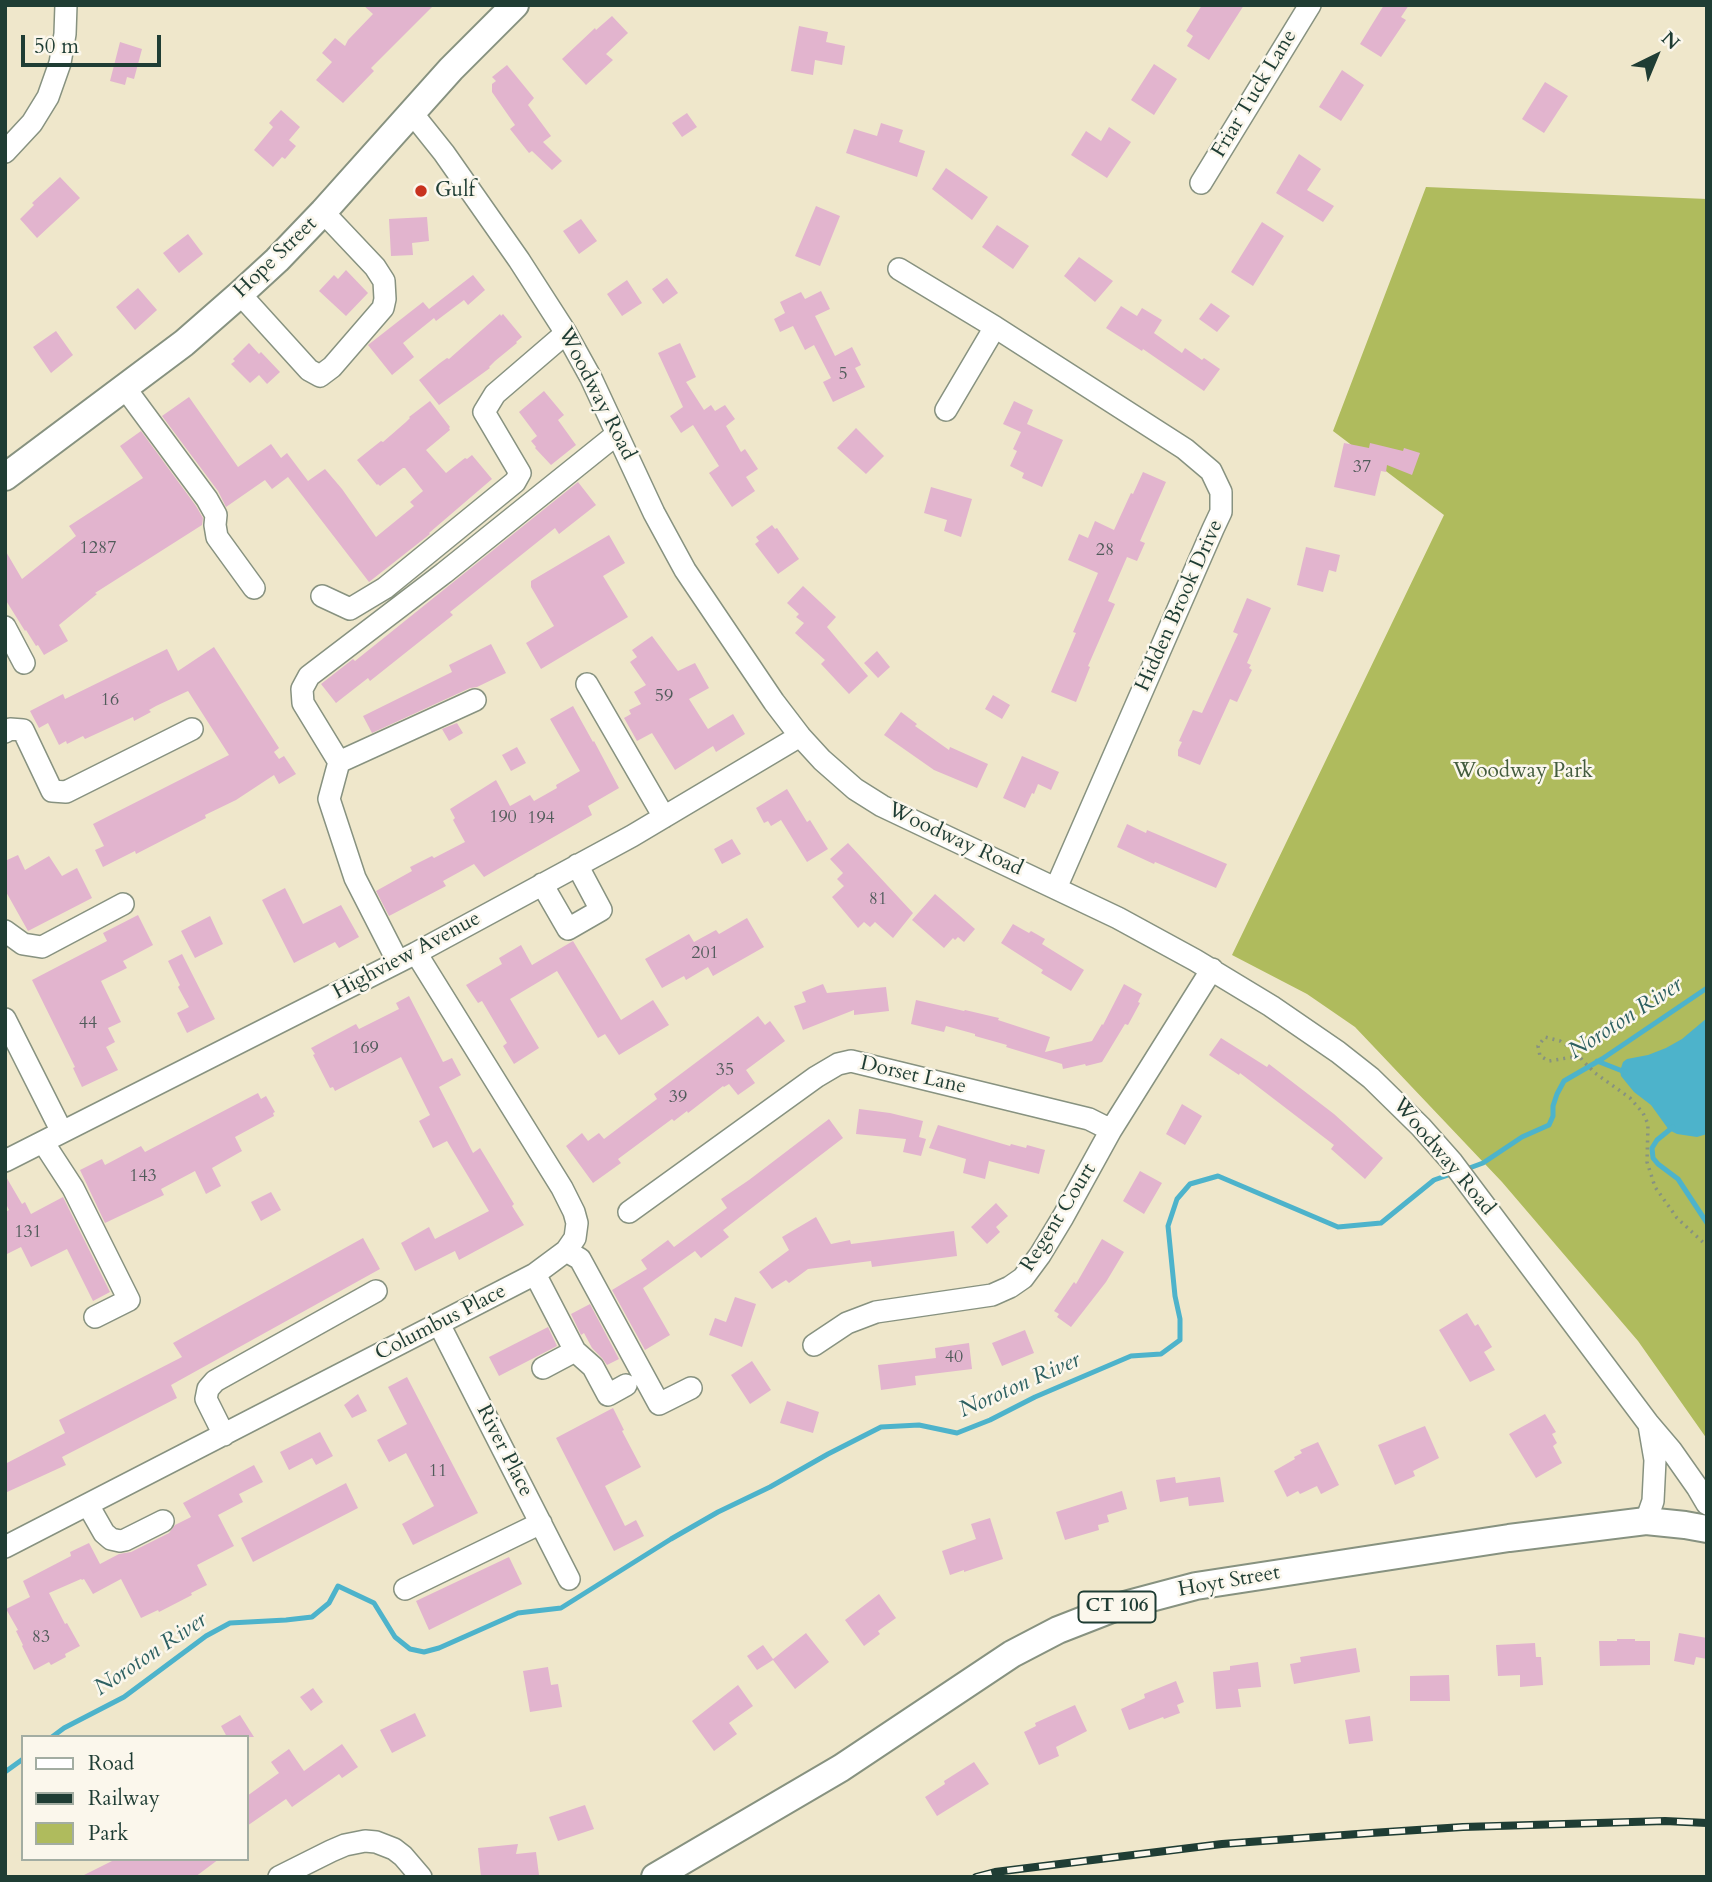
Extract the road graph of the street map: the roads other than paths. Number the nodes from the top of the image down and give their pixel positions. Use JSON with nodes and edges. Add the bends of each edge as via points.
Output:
{"nodes":[{"id":1,"x":66,"y":5,"type":"edge"},
{"id":2,"x":515,"y":5,"type":"edge"},
{"id":3,"x":1310,"y":5,"type":"edge"},
{"id":4,"x":412,"y":113,"type":"junction"},
{"id":5,"x":5,"y":152,"type":"edge"},
{"id":6,"x":1200,"y":183,"type":"dead end"},
{"id":7,"x":323,"y":212,"type":"junction"},
{"id":8,"x":899,"y":270,"type":"dead end"},
{"id":9,"x":240,"y":294,"type":"junction"},
{"id":10,"x":995,"y":327,"type":"junction"},
{"id":11,"x":566,"y":333,"type":"junction"},
{"id":12,"x":125,"y":388,"type":"junction"},
{"id":13,"x":946,"y":410,"type":"dead end"},
{"id":14,"x":617,"y":434,"type":"junction"},
{"id":15,"x":5,"y":477,"type":"edge"},
{"id":16,"x":254,"y":588,"type":"dead end"},
{"id":17,"x":322,"y":596,"type":"dead end"},
{"id":18,"x":5,"y":627,"type":"edge"},
{"id":19,"x":24,"y":663,"type":"dead end"},
{"id":20,"x":587,"y":684,"type":"dead end"},
{"id":21,"x":475,"y":699,"type":"dead end"},
{"id":22,"x":192,"y":729,"type":"dead end"},
{"id":23,"x":5,"y":732,"type":"edge"},
{"id":24,"x":800,"y":736,"type":"junction"},
{"id":25,"x":339,"y":762,"type":"junction"},
{"id":26,"x":664,"y":817,"type":"junction"},
{"id":27,"x":577,"y":865,"type":"junction"},
{"id":28,"x":542,"y":884,"type":"junction"},
{"id":29,"x":1056,"y":888,"type":"junction"},
{"id":30,"x":123,"y":904,"type":"dead end"},
{"id":31,"x":5,"y":931,"type":"edge"},
{"id":32,"x":407,"y":958,"type":"junction"},
{"id":33,"x":1212,"y":970,"type":"junction"},
{"id":34,"x":5,"y":1020,"type":"edge"},
{"id":35,"x":1111,"y":1130,"type":"junction"},
{"id":36,"x":52,"y":1137,"type":"junction"},
{"id":37,"x":5,"y":1161,"type":"edge"},
{"id":38,"x":629,"y":1212,"type":"dead end"},
{"id":39,"x":566,"y":1251,"type":"junction"},
{"id":40,"x":536,"y":1274,"type":"junction"},
{"id":41,"x":376,"y":1291,"type":"dead end"},
{"id":42,"x":95,"y":1317,"type":"dead end"},
{"id":43,"x":439,"y":1324,"type":"junction"},
{"id":44,"x":814,"y":1345,"type":"dead end"},
{"id":45,"x":575,"y":1351,"type":"junction"},
{"id":46,"x":543,"y":1368,"type":"dead end"},
{"id":47,"x":626,"y":1385,"type":"dead end"},
{"id":48,"x":691,"y":1388,"type":"dead end"},
{"id":49,"x":1648,"y":1423,"type":"junction"},
{"id":50,"x":224,"y":1434,"type":"junction"},
{"id":51,"x":1707,"y":1504,"type":"edge"},
{"id":52,"x":88,"y":1505,"type":"junction"},
{"id":53,"x":163,"y":1521,"type":"dead end"},
{"id":54,"x":1646,"y":1521,"type":"junction"},
{"id":55,"x":541,"y":1523,"type":"junction"},
{"id":56,"x":1707,"y":1529,"type":"edge"},
{"id":57,"x":5,"y":1547,"type":"edge"},
{"id":58,"x":569,"y":1578,"type":"dead end"},
{"id":59,"x":405,"y":1589,"type":"dead end"},
{"id":60,"x":279,"y":1877,"type":"edge"},
{"id":61,"x":421,"y":1877,"type":"edge"},
{"id":62,"x":655,"y":1877,"type":"edge"}],
"edges":[{"from":1,"to":5,"type":"street","via":[[60,63],[48,97]]},
{"from":2,"to":4,"type":"main road","name":"Hope Street"},
{"from":3,"to":6,"type":"street","name":"Friar Tuck Lane"},
{"from":4,"to":7,"type":"main road","name":"Hope Street"},
{"from":4,"to":11,"type":"street","name":"Woodway Road"},
{"from":7,"to":9,"type":"main road","name":"Hope Street"},
{"from":7,"to":9,"type":"street","via":[[384,281],[383,309],[332,367],[320,376],[309,370]]},
{"from":8,"to":10,"type":"street","name":"Hidden Brook Drive"},
{"from":9,"to":12,"type":"main road","name":"Hope Street"},
{"from":10,"to":13,"type":"street"},
{"from":10,"to":29,"type":"street","name":"Hidden Brook Drive","via":[[1185,449],[1211,471],[1222,492],[1221,512]]},
{"from":11,"to":14,"type":"street","name":"Woodway Road"},
{"from":11,"to":17,"type":"street","via":[[495,394],[484,412],[520,473],[515,482],[385,588],[350,609]]},
{"from":12,"to":15,"type":"main road","name":"Hope Street"},
{"from":12,"to":16,"type":"street","via":[[207,499],[216,515],[217,537]]},
{"from":14,"to":24,"type":"street","name":"Woodway Road","via":[[685,570]]},
{"from":14,"to":25,"type":"street","via":[[309,676],[302,689],[303,703]]},
{"from":18,"to":19,"type":"street"},
{"from":20,"to":26,"type":"street"},
{"from":21,"to":25,"type":"street"},
{"from":22,"to":23,"type":"street","via":[[66,792],[52,791],[23,730]]},
{"from":24,"to":26,"type":"street","name":"Highview Avenue"},
{"from":24,"to":29,"type":"street","name":"Woodway Road","via":[[840,777],[869,798]]},
{"from":25,"to":32,"type":"street","via":[[328,799],[355,878]]},
{"from":26,"to":27,"type":"street","name":"Highview Avenue"},
{"from":27,"to":28,"type":"street","name":"Highview Avenue"},
{"from":27,"to":28,"type":"street","via":[[601,910],[568,929]]},
{"from":28,"to":32,"type":"street","name":"Highview Avenue"},
{"from":29,"to":33,"type":"street","name":"Woodway Road"},
{"from":30,"to":31,"type":"street","via":[[42,947],[23,944]]},
{"from":32,"to":36,"type":"street","name":"Highview Avenue"},
{"from":32,"to":39,"type":"street","via":[[562,1188],[577,1223],[575,1238]]},
{"from":33,"to":35,"type":"street","name":"Regent Court"},
{"from":33,"to":49,"type":"street","name":"Woodway Road","via":[[1283,1014],[1399,1104],[1452,1162]]},
{"from":34,"to":36,"type":"street"},
{"from":35,"to":38,"type":"street","name":"Dorset Lane","via":[[1089,1119],[851,1061],[816,1077]]},
{"from":35,"to":44,"type":"street","name":"Regent Court","via":[[1023,1278],[982,1296],[876,1312],[847,1323]]},
{"from":36,"to":37,"type":"street","name":"Highview Avenue"},
{"from":36,"to":42,"type":"street","via":[[129,1300]]},
{"from":39,"to":40,"type":"street","name":"Columbus Place"},
{"from":39,"to":48,"type":"street","via":[[580,1259],[659,1404]]},
{"from":40,"to":43,"type":"street","name":"Columbus Place"},
{"from":40,"to":45,"type":"street"},
{"from":41,"to":50,"type":"street","via":[[215,1381],[206,1399]]},
{"from":43,"to":50,"type":"street","name":"Columbus Place"},
{"from":43,"to":55,"type":"street","name":"River Place"},
{"from":45,"to":46,"type":"street"},
{"from":45,"to":47,"type":"street","via":[[593,1367],[608,1395]]},
{"from":49,"to":51,"type":"street","name":"Woodway Road"},
{"from":49,"to":54,"type":"street","name":"Woodway Road","via":[[1655,1460],[1653,1501]]},
{"from":50,"to":52,"type":"street","name":"Columbus Place"},
{"from":52,"to":53,"type":"street","via":[[104,1533],[120,1541]]},
{"from":52,"to":57,"type":"street","name":"Columbus Place"},
{"from":54,"to":56,"type":"main road","name":"Hoyt Street","number":"CT 106"},
{"from":54,"to":62,"type":"main road","name":"Hoyt Street","number":"CT 106","via":[[1220,1582],[1098,1614],[1012,1654],[841,1768]]},
{"from":55,"to":58,"type":"street","name":"River Place"},
{"from":55,"to":59,"type":"street"},
{"from":60,"to":61,"type":"street","via":[[331,1851],[365,1841],[394,1849]]}]}
